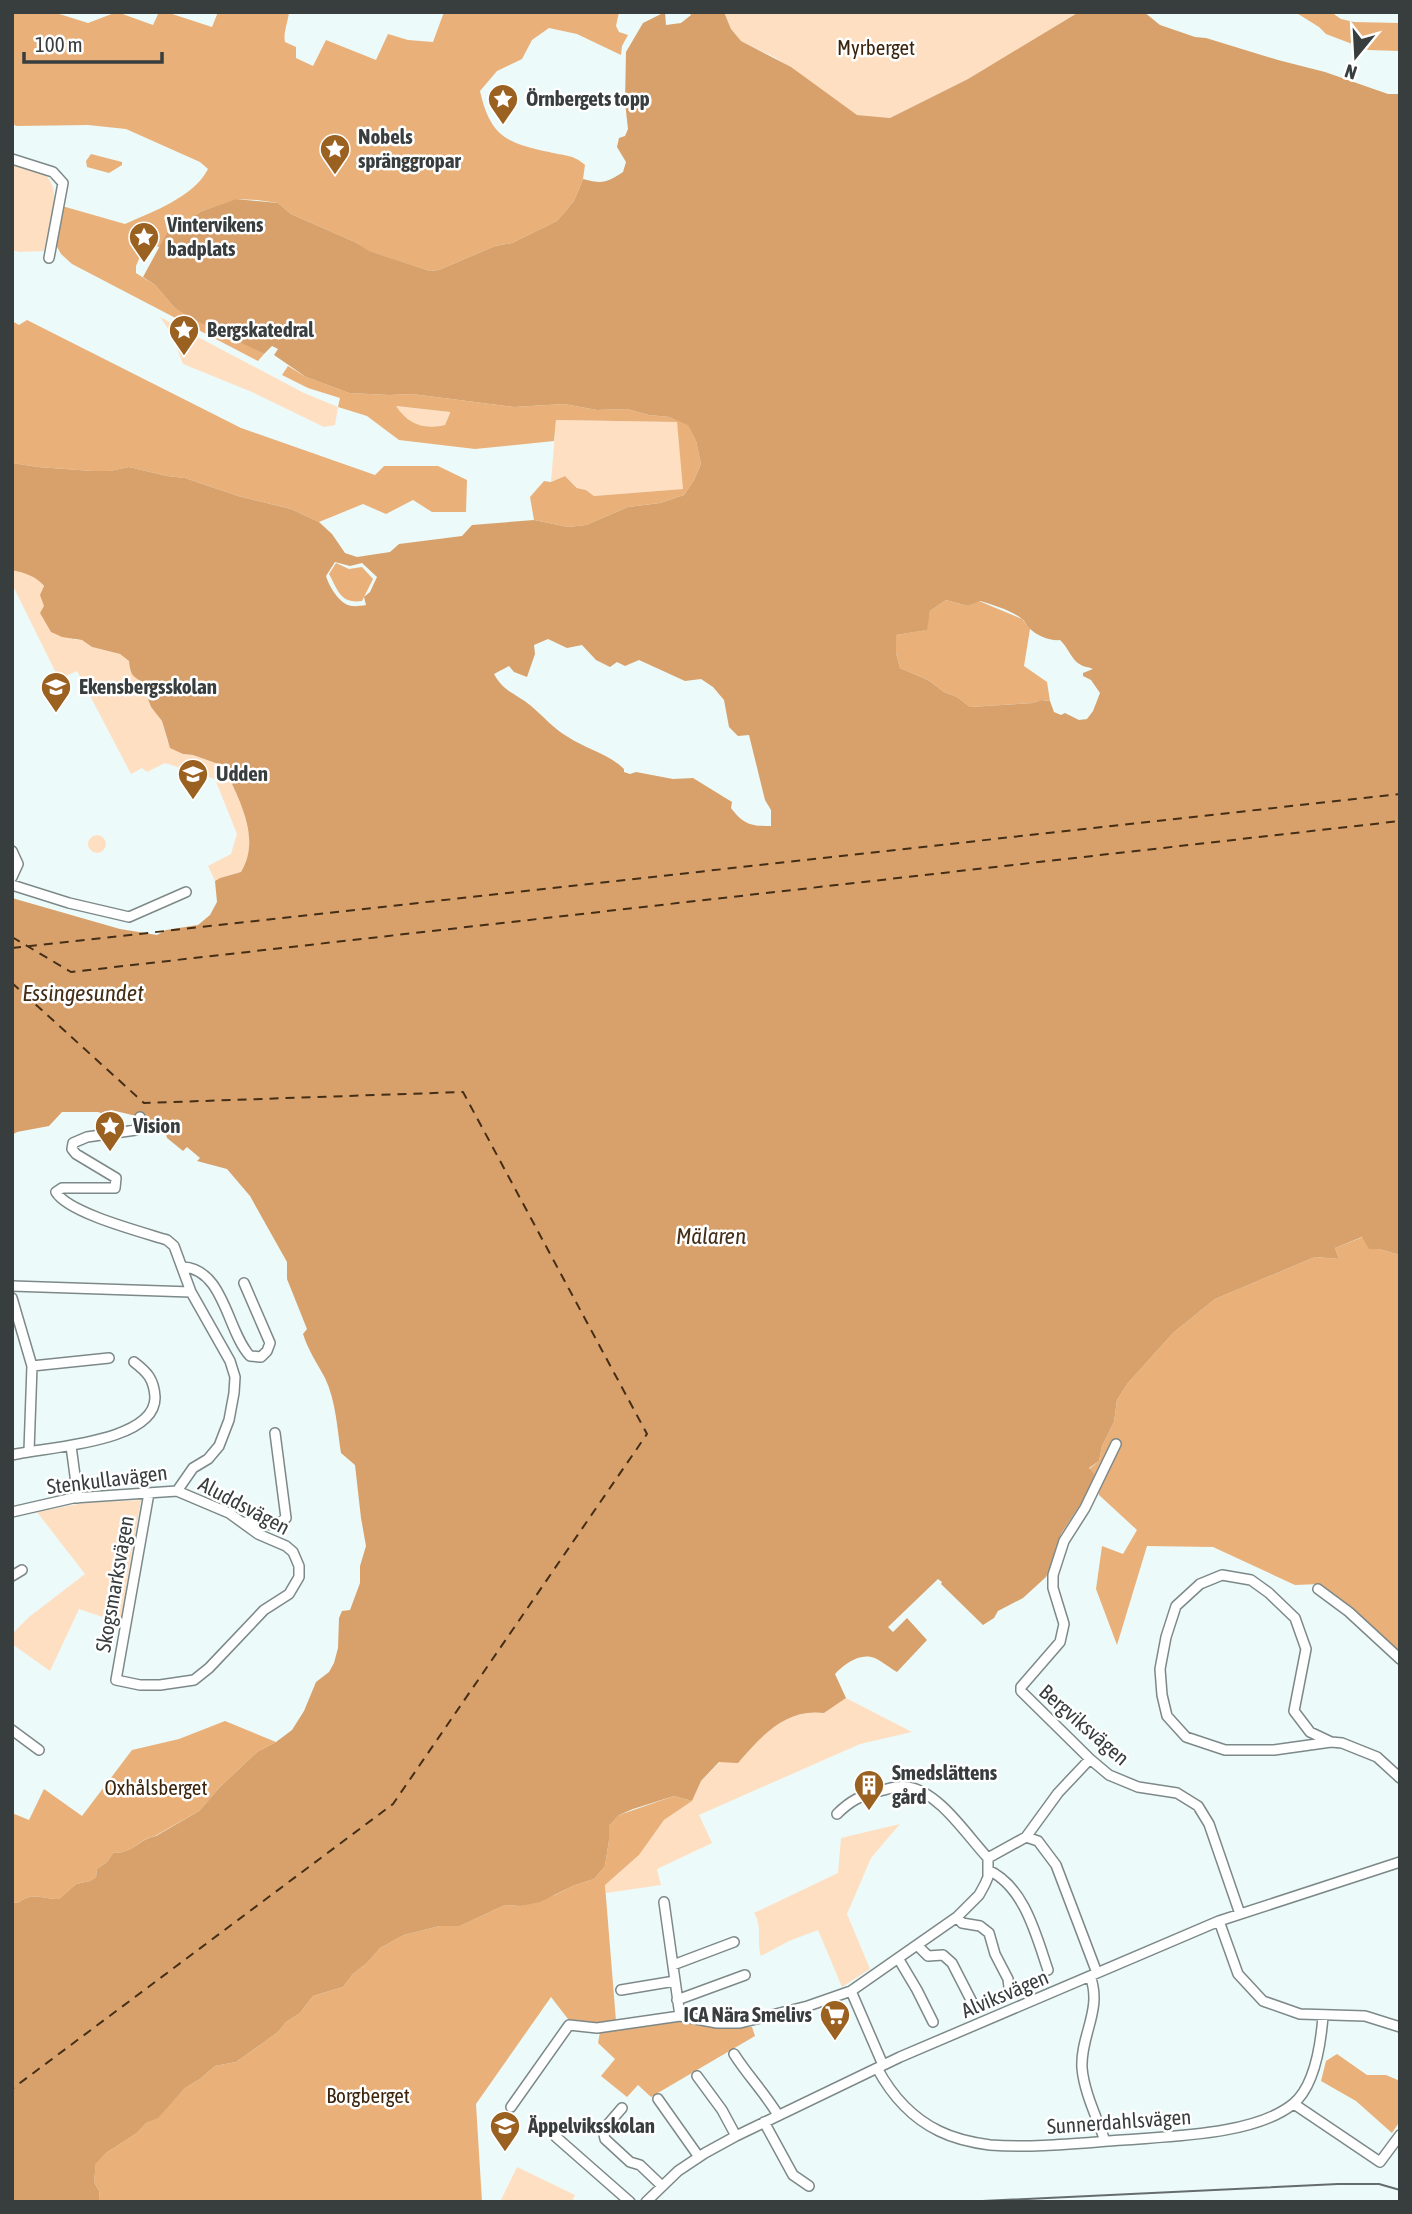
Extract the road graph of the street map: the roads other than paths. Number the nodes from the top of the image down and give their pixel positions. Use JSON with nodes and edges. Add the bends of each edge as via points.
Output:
{"nodes":[{"id":1,"x":12,"y":159,"type":"edge"},
{"id":2,"x":49,"y":258,"type":"dead end"},
{"id":3,"x":12,"y":840,"type":"edge"},
{"id":4,"x":13,"y":852,"type":"edge"},
{"id":5,"x":15,"y":873,"type":"edge"},
{"id":6,"x":12,"y":885,"type":"edge"},
{"id":7,"x":28,"y":890,"type":"junction"},
{"id":8,"x":187,"y":892,"type":"dead end"},
{"id":9,"x":140,"y":1117,"type":"dead end"},
{"id":10,"x":183,"y":1267,"type":"junction"},
{"id":11,"x":244,"y":1283,"type":"dead end"},
{"id":12,"x":12,"y":1286,"type":"edge"},
{"id":13,"x":191,"y":1292,"type":"junction"},
{"id":14,"x":12,"y":1298,"type":"edge"},
{"id":15,"x":109,"y":1359,"type":"dead end"},
{"id":16,"x":134,"y":1362,"type":"dead end"},
{"id":17,"x":32,"y":1366,"type":"junction"},
{"id":18,"x":275,"y":1433,"type":"dead end"},
{"id":19,"x":1116,"y":1444,"type":"dead end"},
{"id":20,"x":71,"y":1446,"type":"junction"},
{"id":21,"x":29,"y":1451,"type":"junction"},
{"id":22,"x":12,"y":1455,"type":"edge"},
{"id":23,"x":177,"y":1491,"type":"junction"},
{"id":24,"x":149,"y":1493,"type":"junction"},
{"id":25,"x":78,"y":1498,"type":"junction"},
{"id":26,"x":12,"y":1511,"type":"edge"},
{"id":27,"x":241,"y":1522,"type":"junction"},
{"id":28,"x":22,"y":1570,"type":"dead end"},
{"id":29,"x":12,"y":1576,"type":"edge"},
{"id":30,"x":1318,"y":1589,"type":"dead end"},
{"id":31,"x":1400,"y":1659,"type":"edge"},
{"id":32,"x":116,"y":1680,"type":"joint"},
{"id":33,"x":12,"y":1730,"type":"edge"},
{"id":34,"x":1331,"y":1742,"type":"junction"},
{"id":35,"x":39,"y":1750,"type":"dead end"},
{"id":36,"x":1090,"y":1759,"type":"junction"},
{"id":37,"x":1400,"y":1778,"type":"edge"},
{"id":38,"x":837,"y":1814,"type":"dead end"},
{"id":39,"x":1026,"y":1837,"type":"junction"},
{"id":40,"x":988,"y":1858,"type":"junction"},
{"id":41,"x":1400,"y":1862,"type":"edge"},
{"id":42,"x":988,"y":1870,"type":"junction"},
{"id":43,"x":664,"y":1902,"type":"dead end"},
{"id":44,"x":1240,"y":1914,"type":"junction"},
{"id":45,"x":957,"y":1917,"type":"junction"},
{"id":46,"x":1219,"y":1922,"type":"junction"},
{"id":47,"x":734,"y":1941,"type":"dead end"},
{"id":48,"x":918,"y":1946,"type":"junction"},
{"id":49,"x":898,"y":1958,"type":"junction"},
{"id":50,"x":673,"y":1965,"type":"junction"},
{"id":51,"x":1048,"y":1970,"type":"dead end"},
{"id":52,"x":745,"y":1975,"type":"dead end"},
{"id":53,"x":1093,"y":1975,"type":"junction"},
{"id":54,"x":675,"y":1980,"type":"junction"},
{"id":55,"x":1009,"y":1987,"type":"dead end"},
{"id":56,"x":621,"y":1990,"type":"dead end"},
{"id":57,"x":851,"y":1991,"type":"junction"},
{"id":58,"x":677,"y":2000,"type":"junction"},
{"id":59,"x":972,"y":2002,"type":"dead end"},
{"id":60,"x":680,"y":2016,"type":"junction"},
{"id":61,"x":1323,"y":2016,"type":"junction"},
{"id":62,"x":933,"y":2022,"type":"dead end"},
{"id":63,"x":1399,"y":2024,"type":"edge"},
{"id":64,"x":734,"y":2054,"type":"dead end"},
{"id":65,"x":880,"y":2066,"type":"junction"},
{"id":66,"x":697,"y":2076,"type":"dead end"},
{"id":67,"x":657,"y":2099,"type":"dead end"},
{"id":68,"x":1294,"y":2104,"type":"junction"},
{"id":69,"x":511,"y":2107,"type":"dead end"},
{"id":70,"x":622,"y":2108,"type":"dead end"},
{"id":71,"x":778,"y":2115,"type":"junction"},
{"id":72,"x":764,"y":2122,"type":"junction"},
{"id":73,"x":1400,"y":2135,"type":"edge"},
{"id":74,"x":736,"y":2136,"type":"junction"},
{"id":75,"x":556,"y":2137,"type":"dead end"},
{"id":76,"x":1105,"y":2141,"type":"junction"},
{"id":77,"x":699,"y":2157,"type":"junction"},
{"id":78,"x":662,"y":2186,"type":"junction"},
{"id":79,"x":809,"y":2186,"type":"dead end"},
{"id":80,"x":630,"y":2202,"type":"edge"},
{"id":81,"x":646,"y":2202,"type":"edge"}],
"edges":[{"from":1,"to":2,"type":"street","via":[[53,172],[63,183]]},
{"from":3,"to":4,"type":"street"},
{"from":4,"to":5,"type":"street","via":[[18,859]]},
{"from":5,"to":7,"type":"street"},
{"from":6,"to":7,"type":"street"},
{"from":7,"to":8,"type":"street","via":[[129,917]]},
{"from":9,"to":10,"type":"street","via":[[136,1130],[73,1143],[76,1154],[116,1178],[115,1188],[62,1188],[56,1192],[76,1209],[167,1240]]},
{"from":10,"to":11,"type":"street","via":[[207,1276],[243,1348],[250,1356],[261,1357],[270,1343]]},
{"from":10,"to":13,"type":"street","name":"Stenkullavägen"},
{"from":12,"to":13,"type":"street"},
{"from":13,"to":23,"type":"street","name":"Stenkullavägen","via":[[230,1362],[234,1393],[219,1446],[193,1468]]},
{"from":14,"to":17,"type":"street"},
{"from":15,"to":17,"type":"street"},
{"from":16,"to":20,"type":"street","via":[[150,1374],[154,1388],[155,1403],[145,1420],[123,1432]]},
{"from":17,"to":21,"type":"street"},
{"from":18,"to":27,"type":"street","via":[[286,1518],[276,1525]]},
{"from":19,"to":36,"type":"street","name":"Bergviksvägen","via":[[1064,1541],[1053,1576],[1064,1624],[1060,1642],[1021,1687]]},
{"from":20,"to":21,"type":"street"},
{"from":20,"to":25,"type":"street"},
{"from":21,"to":22,"type":"street"},
{"from":23,"to":24,"type":"street","name":"Stenkullavägen"},
{"from":23,"to":27,"type":"street","name":"Aluddsvägen"},
{"from":24,"to":25,"type":"street","name":"Stenkullavägen"},
{"from":24,"to":32,"type":"street","name":"Skogsmarksvägen"},
{"from":25,"to":26,"type":"street","name":"Stenkullavägen"},
{"from":27,"to":32,"type":"street","name":"Aluddsvägen","via":[[293,1552],[299,1566],[295,1587],[264,1610],[194,1680],[140,1685]]},
{"from":28,"to":29,"type":"street"},
{"from":30,"to":31,"type":"street"},
{"from":33,"to":35,"type":"street"},
{"from":34,"to":34,"type":"street","via":[[1274,1750],[1225,1750],[1186,1737],[1167,1716],[1160,1670],[1176,1606],[1200,1584],[1222,1574],[1251,1580],[1269,1593],[1296,1618],[1306,1648],[1294,1711],[1310,1732]]},
{"from":34,"to":37,"type":"street","via":[[1377,1757]]},
{"from":36,"to":39,"type":"street"},
{"from":36,"to":44,"type":"street","name":"Bergviksvägen","via":[[1124,1783],[1178,1793],[1198,1806],[1209,1824]]},
{"from":38,"to":40,"type":"street","via":[[863,1795],[905,1786],[923,1791]]},
{"from":39,"to":40,"type":"street"},
{"from":39,"to":53,"type":"street","via":[[1038,1841],[1056,1864]]},
{"from":40,"to":42,"type":"street"},
{"from":41,"to":44,"type":"street","name":"Alviksvägen"},
{"from":42,"to":45,"type":"street","via":[[979,1895]]},
{"from":42,"to":51,"type":"street","via":[[1002,1876],[1015,1892]]},
{"from":43,"to":50,"type":"street"},
{"from":44,"to":46,"type":"street","name":"Alviksvägen"},
{"from":45,"to":48,"type":"street"},
{"from":45,"to":55,"type":"street","via":[[989,1933]]},
{"from":46,"to":53,"type":"street","name":"Alviksvägen"},
{"from":46,"to":61,"type":"street","via":[[1238,1974],[1264,2001],[1300,2014]]},
{"from":47,"to":50,"type":"street"},
{"from":48,"to":49,"type":"street"},
{"from":48,"to":59,"type":"street","via":[[928,1956],[943,1955],[952,1963]]},
{"from":49,"to":57,"type":"street"},
{"from":49,"to":62,"type":"street"},
{"from":50,"to":54,"type":"street"},
{"from":52,"to":58,"type":"street"},
{"from":53,"to":65,"type":"street","name":"Alviksvägen"},
{"from":53,"to":76,"type":"street","via":[[1096,1996],[1082,2066]]},
{"from":54,"to":56,"type":"street"},
{"from":54,"to":58,"type":"street"},
{"from":57,"to":60,"type":"street","via":[[740,2023]]},
{"from":57,"to":65,"type":"street","name":"Sunnerdahlsvägen"},
{"from":58,"to":60,"type":"street"},
{"from":60,"to":69,"type":"street","via":[[597,2028],[569,2025]]},
{"from":61,"to":63,"type":"street","via":[[1364,2016]]},
{"from":61,"to":68,"type":"street","via":[[1314,2068]]},
{"from":64,"to":71,"type":"street"},
{"from":65,"to":71,"type":"street","name":"Alviksvägen"},
{"from":65,"to":76,"type":"street","name":"Sunnerdahlsvägen","via":[[888,2087],[918,2119],[942,2132],[987,2144]]},
{"from":66,"to":74,"type":"street"},
{"from":67,"to":77,"type":"street"},
{"from":68,"to":73,"type":"street","via":[[1380,2162]]},
{"from":68,"to":76,"type":"street","name":"Sunnerdahlsvägen","via":[[1234,2127]]},
{"from":70,"to":78,"type":"street","via":[[603,2130],[605,2139]]},
{"from":71,"to":72,"type":"street","name":"Alviksvägen"},
{"from":72,"to":74,"type":"street","name":"Alviksvägen"},
{"from":72,"to":79,"type":"street","via":[[793,2175]]},
{"from":74,"to":77,"type":"street","name":"Alviksvägen"},
{"from":75,"to":80,"type":"street"},
{"from":77,"to":78,"type":"street","name":"Alviksvägen"},
{"from":78,"to":81,"type":"street","name":"Alviksvägen"}]}
